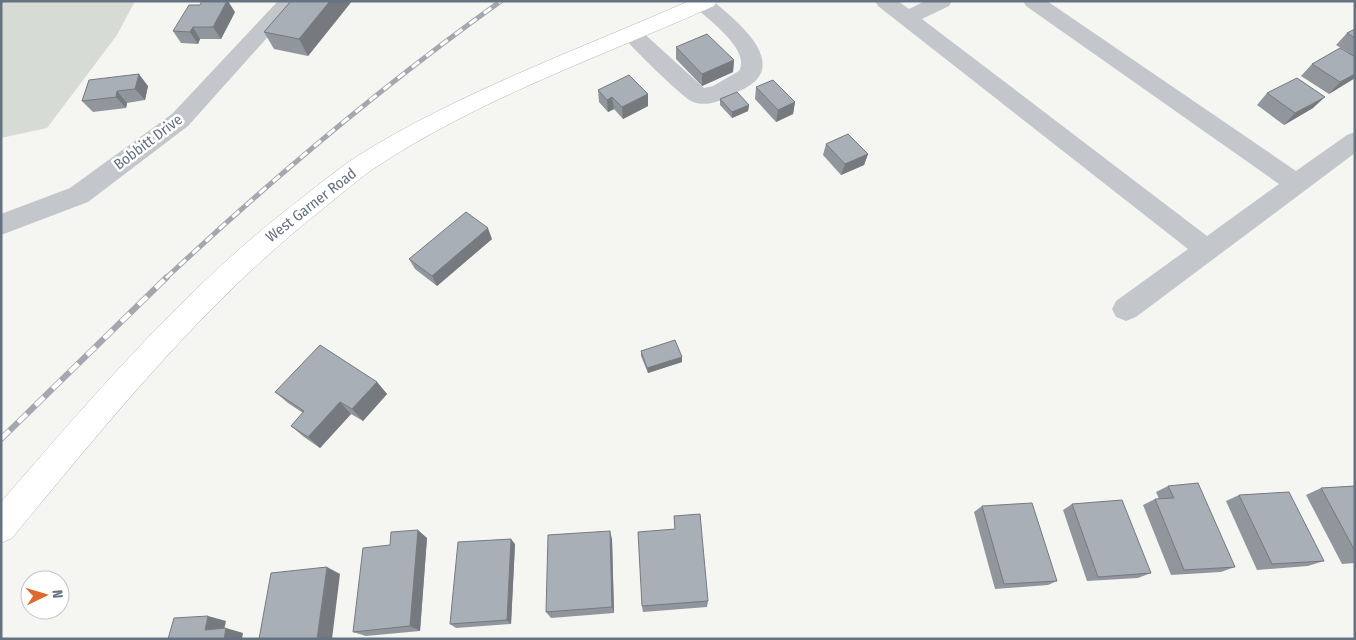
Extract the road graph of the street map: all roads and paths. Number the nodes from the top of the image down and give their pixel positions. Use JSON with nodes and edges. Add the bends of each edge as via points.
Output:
{"nodes":[{"id":1,"x":290,"y":1,"type":"edge"},
{"id":2,"x":885,"y":1,"type":"edge"},
{"id":3,"x":942,"y":1,"type":"edge"},
{"id":4,"x":1033,"y":1,"type":"edge"},
{"id":5,"x":705,"y":2,"type":"edge"},
{"id":6,"x":907,"y":18,"type":"junction"},
{"id":7,"x":632,"y":34,"type":"junction"},
{"id":8,"x":1355,"y":140,"type":"edge"},
{"id":9,"x":1298,"y":184,"type":"junction"},
{"id":10,"x":1,"y":224,"type":"edge"},
{"id":11,"x":1207,"y":250,"type":"junction"},
{"id":12,"x":1126,"y":309,"type":"dead end"},
{"id":13,"x":1,"y":527,"type":"edge"}],
"edges":[{"from":1,"to":10,"type":"street","name":"Bobbitt Drive","via":[[180,120],[79,195]]},
{"from":2,"to":6,"type":"street"},
{"from":3,"to":6,"type":"street"},
{"from":4,"to":9,"type":"street"},
{"from":5,"to":7,"type":"main road","name":"West Garner Road"},
{"from":5,"to":7,"type":"street","via":[[746,44],[753,64],[748,76],[717,94],[698,96]]},
{"from":6,"to":11,"type":"street"},
{"from":7,"to":13,"type":"main road","name":"West Garner Road","via":[[455,113],[373,158],[293,216],[199,300]]},
{"from":8,"to":9,"type":"street"},
{"from":9,"to":11,"type":"street"},
{"from":11,"to":12,"type":"street"}]}
